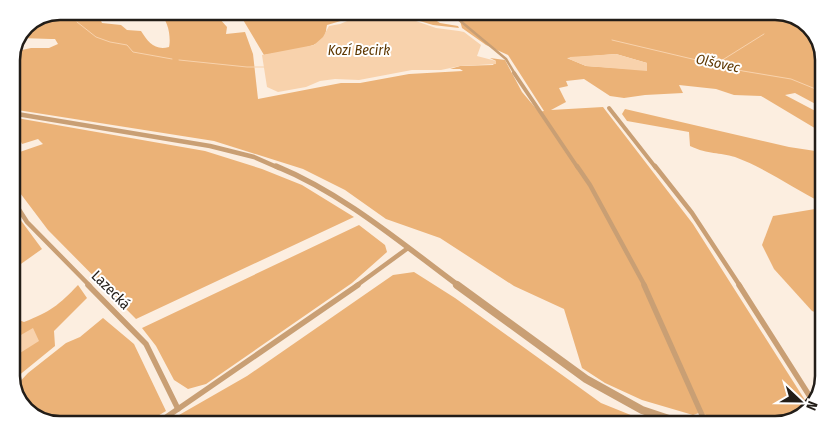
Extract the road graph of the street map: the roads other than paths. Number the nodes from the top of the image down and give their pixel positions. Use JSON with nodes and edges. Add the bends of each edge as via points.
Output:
{"nodes":[{"id":1,"x":459,"y":20,"type":"edge"},
{"id":2,"x":610,"y":108,"type":"dead end"},
{"id":3,"x":20,"y":114,"type":"edge"},
{"id":4,"x":20,"y":210,"type":"edge"},
{"id":5,"x":408,"y":248,"type":"junction"},
{"id":6,"x":810,"y":396,"type":"edge"},
{"id":7,"x":178,"y":409,"type":"junction"},
{"id":8,"x":168,"y":416,"type":"edge"},
{"id":9,"x":660,"y":416,"type":"edge"},
{"id":10,"x":702,"y":416,"type":"edge"}],
"edges":[{"from":1,"to":10,"type":"street","via":[[506,59],[590,185],[643,282]]},
{"from":2,"to":6,"type":"street","via":[[692,214]]},
{"from":3,"to":5,"type":"street","via":[[210,146],[254,157],[321,187]]},
{"from":4,"to":7,"type":"street","name":"Lazecká","via":[[146,344]]},
{"from":5,"to":7,"type":"street"},
{"from":5,"to":9,"type":"street","via":[[586,379],[642,410]]},
{"from":7,"to":8,"type":"street"}]}
